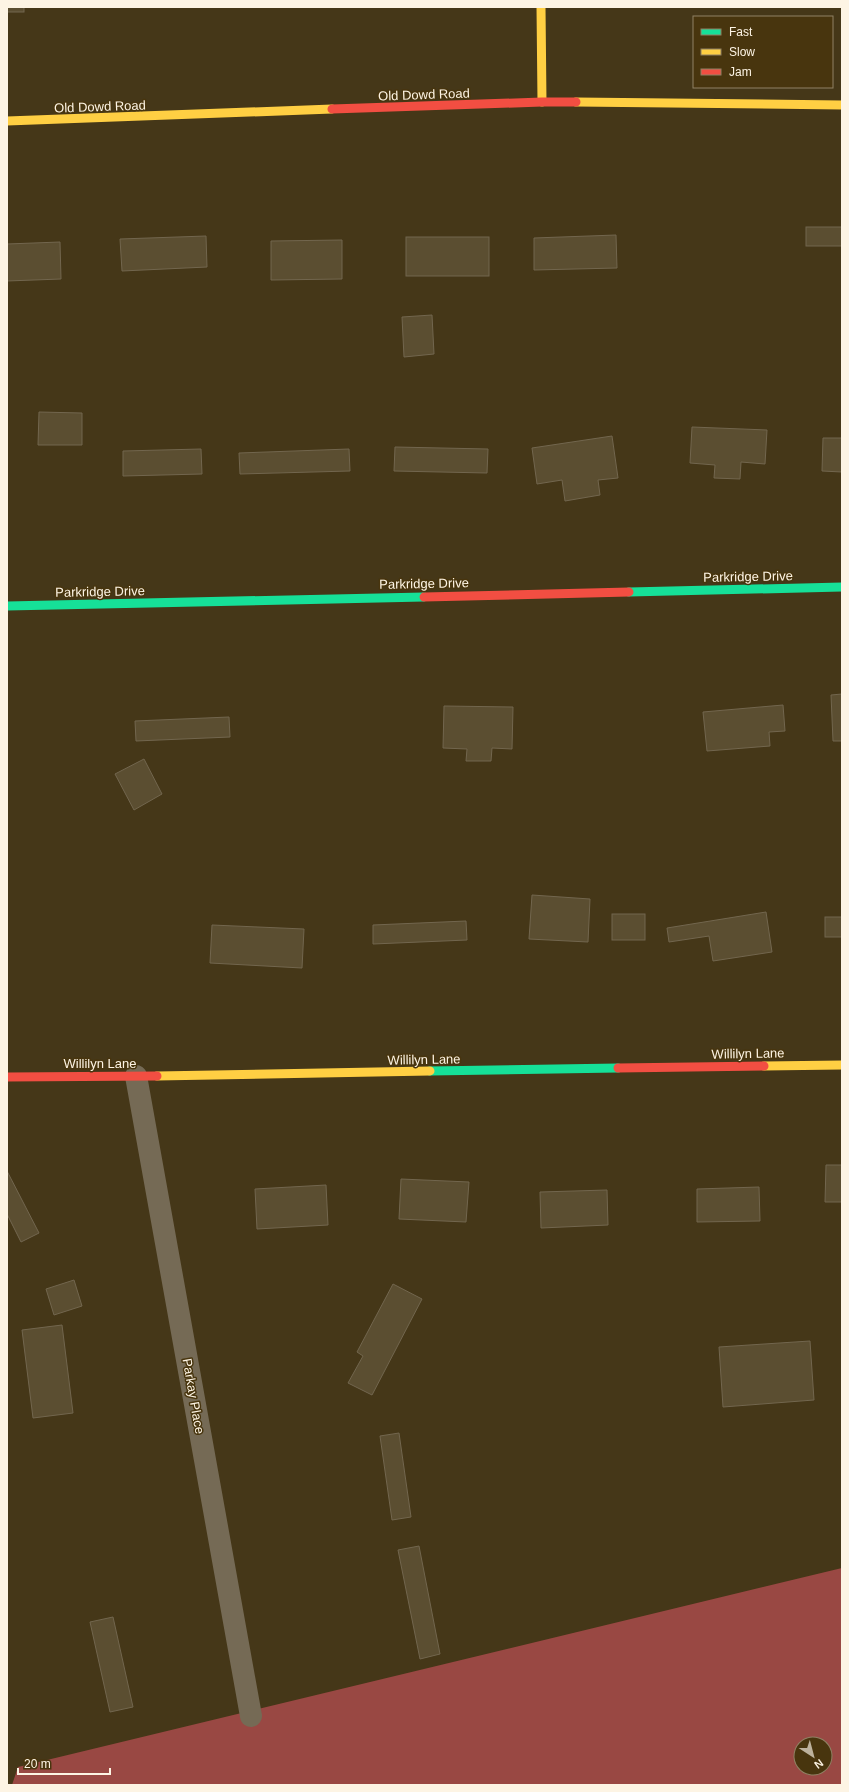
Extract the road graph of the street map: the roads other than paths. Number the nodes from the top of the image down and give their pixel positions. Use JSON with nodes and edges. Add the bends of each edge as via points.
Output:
{"nodes":[{"id":1,"x":541,"y":7,"type":"edge"},
{"id":2,"x":542,"y":102,"type":"junction"},
{"id":3,"x":842,"y":105,"type":"edge"},
{"id":4,"x":7,"y":121,"type":"edge"},
{"id":5,"x":842,"y":587,"type":"edge"},
{"id":6,"x":7,"y":606,"type":"edge"},
{"id":7,"x":842,"y":1065,"type":"edge"},
{"id":8,"x":136,"y":1076,"type":"junction"},
{"id":9,"x":7,"y":1077,"type":"edge"},
{"id":10,"x":251,"y":1716,"type":"dead end"}],
"edges":[{"from":1,"to":2,"type":"street"},
{"from":2,"to":3,"type":"street","name":"Old Dowd Road"},
{"from":2,"to":4,"type":"street","name":"Old Dowd Road"},
{"from":5,"to":6,"type":"street","name":"Parkridge Drive"},
{"from":7,"to":8,"type":"street","name":"Willilyn Lane"},
{"from":8,"to":9,"type":"street","name":"Willilyn Lane"},
{"from":8,"to":10,"type":"street","name":"Parkay Place"}]}
